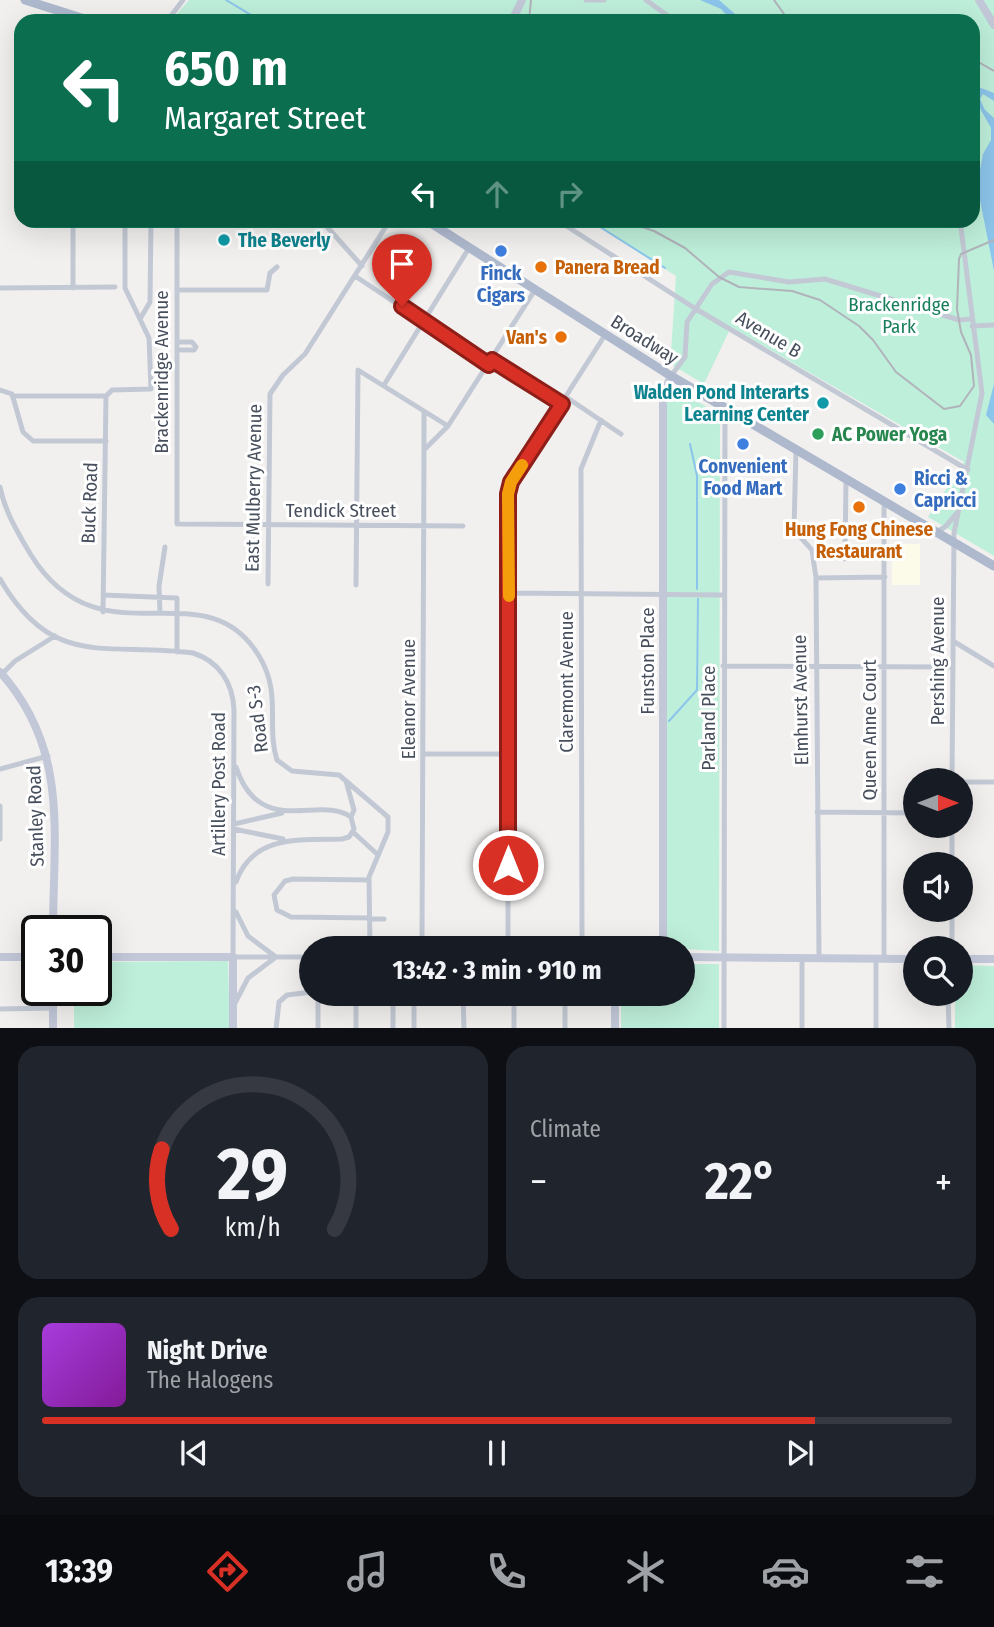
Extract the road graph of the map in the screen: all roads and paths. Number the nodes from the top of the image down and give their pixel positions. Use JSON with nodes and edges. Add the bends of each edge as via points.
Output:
{"nodes":[{"id":1,"x":25,"y":0,"type":"edge"},
{"id":2,"x":586,"y":0,"type":"edge"},
{"id":3,"x":604,"y":0,"type":"edge"},
{"id":4,"x":646,"y":0,"type":"edge"},
{"id":5,"x":979,"y":0,"type":"edge"},
{"id":6,"x":62,"y":14,"type":"edge"},
{"id":7,"x":665,"y":14,"type":"edge"},
{"id":8,"x":994,"y":25,"type":"edge"},
{"id":9,"x":73,"y":228,"type":"edge"},
{"id":10,"x":125,"y":228,"type":"edge"},
{"id":11,"x":151,"y":228,"type":"edge"},
{"id":12,"x":177,"y":228,"type":"edge"},
{"id":13,"x":328,"y":228,"type":"edge"},
{"id":14,"x":385,"y":228,"type":"edge"},
{"id":15,"x":438,"y":228,"type":"edge"},
{"id":16,"x":569,"y":228,"type":"edge"},
{"id":17,"x":961,"y":228,"type":"edge"},
{"id":18,"x":469,"y":248,"type":"junction"},
{"id":19,"x":362,"y":266,"type":"junction"},
{"id":20,"x":277,"y":267,"type":"dead end"},
{"id":21,"x":355,"y":276,"type":"junction"},
{"id":22,"x":115,"y":287,"type":"dead end"},
{"id":23,"x":0,"y":288,"type":"edge"},
{"id":24,"x":73,"y":288,"type":"junction"},
{"id":25,"x":177,"y":290,"type":"junction"},
{"id":26,"x":535,"y":290,"type":"junction"},
{"id":27,"x":696,"y":309,"type":"junction"},
{"id":28,"x":141,"y":319,"type":"junction"},
{"id":29,"x":422,"y":321,"type":"junction"},
{"id":30,"x":971,"y":322,"type":"junction"},
{"id":31,"x":994,"y":325,"type":"edge"},
{"id":32,"x":605,"y":335,"type":"junction"},
{"id":33,"x":177,"y":342,"type":"junction"},
{"id":34,"x":177,"y":351,"type":"junction"},
{"id":35,"x":490,"y":362,"type":"junction"},
{"id":36,"x":671,"y":376,"type":"junction"},
{"id":37,"x":384,"y":385,"type":"junction"},
{"id":38,"x":0,"y":392,"type":"edge"},
{"id":39,"x":14,"y":396,"type":"junction"},
{"id":40,"x":106,"y":396,"type":"junction"},
{"id":41,"x":566,"y":397,"type":"junction"},
{"id":42,"x":562,"y":404,"type":"junction"},
{"id":43,"x":725,"y":408,"type":"junction"},
{"id":44,"x":424,"y":412,"type":"junction"},
{"id":45,"x":601,"y":420,"type":"junction"},
{"id":46,"x":448,"y":426,"type":"junction"},
{"id":47,"x":621,"y":434,"type":"dead end"},
{"id":48,"x":106,"y":441,"type":"junction"},
{"id":49,"x":424,"y":450,"type":"junction"},
{"id":50,"x":796,"y":450,"type":"junction"},
{"id":51,"x":968,"y":470,"type":"junction"},
{"id":52,"x":846,"y":479,"type":"junction"},
{"id":53,"x":0,"y":487,"type":"edge"},
{"id":54,"x":884,"y":502,"type":"junction"},
{"id":55,"x":959,"y":510,"type":"junction"},
{"id":56,"x":177,"y":524,"type":"joint"},
{"id":57,"x":269,"y":525,"type":"junction"},
{"id":58,"x":356,"y":525,"type":"junction"},
{"id":59,"x":424,"y":526,"type":"junction"},
{"id":60,"x":463,"y":526,"type":"dead end"},
{"id":61,"x":936,"y":532,"type":"junction"},
{"id":62,"x":953,"y":542,"type":"junction"},
{"id":63,"x":165,"y":547,"type":"dead end"},
{"id":64,"x":845,"y":559,"type":"dead end"},
{"id":65,"x":994,"y":566,"type":"edge"},
{"id":66,"x":816,"y":578,"type":"junction"},
{"id":67,"x":885,"y":578,"type":"junction"},
{"id":68,"x":0,"y":579,"type":"edge"},
{"id":69,"x":268,"y":584,"type":"dead end"},
{"id":70,"x":356,"y":585,"type":"dead end"},
{"id":71,"x":509,"y":593,"type":"junction"},
{"id":72,"x":103,"y":594,"type":"junction"},
{"id":73,"x":582,"y":594,"type":"junction"},
{"id":74,"x":663,"y":595,"type":"junction"},
{"id":75,"x":724,"y":595,"type":"junction"},
{"id":76,"x":159,"y":596,"type":"junction"},
{"id":77,"x":103,"y":612,"type":"junction"},
{"id":78,"x":160,"y":613,"type":"junction"},
{"id":79,"x":177,"y":614,"type":"junction"},
{"id":80,"x":55,"y":636,"type":"junction"},
{"id":81,"x":953,"y":641,"type":"junction"},
{"id":82,"x":177,"y":652,"type":"junction"},
{"id":83,"x":723,"y":666,"type":"junction"},
{"id":84,"x":815,"y":666,"type":"junction"},
{"id":85,"x":885,"y":666,"type":"junction"},
{"id":86,"x":994,"y":666,"type":"edge"},
{"id":87,"x":953,"y":667,"type":"junction"},
{"id":88,"x":1,"y":674,"type":"edge"},
{"id":89,"x":424,"y":754,"type":"junction"},
{"id":90,"x":508,"y":754,"type":"junction"},
{"id":91,"x":48,"y":757,"type":"junction"},
{"id":92,"x":234,"y":761,"type":"junction"},
{"id":93,"x":952,"y":768,"type":"edge"},
{"id":94,"x":0,"y":769,"type":"edge"},
{"id":95,"x":346,"y":782,"type":"junction"},
{"id":96,"x":973,"y":782,"type":"edge"},
{"id":97,"x":994,"y":782,"type":"edge"},
{"id":98,"x":0,"y":806,"type":"edge"},
{"id":99,"x":291,"y":812,"type":"junction"},
{"id":100,"x":817,"y":812,"type":"junction"},
{"id":101,"x":886,"y":813,"type":"junction"},
{"id":102,"x":903,"y":813,"type":"edge"},
{"id":103,"x":351,"y":817,"type":"junction"},
{"id":104,"x":234,"y":827,"type":"junction"},
{"id":105,"x":353,"y":832,"type":"junction"},
{"id":106,"x":0,"y":839,"type":"edge"},
{"id":107,"x":287,"y":840,"type":"junction"},
{"id":108,"x":377,"y":854,"type":"junction"},
{"id":109,"x":369,"y":880,"type":"junction"},
{"id":110,"x":234,"y":892,"type":"junction"},
{"id":111,"x":234,"y":902,"type":"junction"},
{"id":112,"x":53,"y":915,"type":"edge"},
{"id":113,"x":370,"y":918,"type":"junction"},
{"id":114,"x":384,"y":919,"type":"dead end"},
{"id":115,"x":370,"y":936,"type":"edge"},
{"id":116,"x":422,"y":936,"type":"edge"},
{"id":117,"x":508,"y":936,"type":"edge"},
{"id":118,"x":582,"y":936,"type":"edge"},
{"id":119,"x":663,"y":936,"type":"edge"},
{"id":120,"x":0,"y":957,"type":"edge"},
{"id":121,"x":21,"y":957,"type":"edge"},
{"id":122,"x":112,"y":957,"type":"edge"},
{"id":123,"x":233,"y":957,"type":"junction"},
{"id":124,"x":276,"y":957,"type":"junction"},
{"id":125,"x":299,"y":957,"type":"edge"},
{"id":126,"x":695,"y":957,"type":"edge"},
{"id":127,"x":724,"y":958,"type":"junction"},
{"id":128,"x":802,"y":958,"type":"junction"},
{"id":129,"x":819,"y":958,"type":"junction"},
{"id":130,"x":880,"y":958,"type":"junction"},
{"id":131,"x":903,"y":959,"type":"edge"},
{"id":132,"x":973,"y":959,"type":"edge"},
{"id":133,"x":994,"y":959,"type":"edge"},
{"id":134,"x":299,"y":994,"type":"edge"},
{"id":135,"x":318,"y":1006,"type":"edge"},
{"id":136,"x":356,"y":1006,"type":"edge"},
{"id":137,"x":393,"y":1006,"type":"edge"},
{"id":138,"x":414,"y":1006,"type":"edge"},
{"id":139,"x":463,"y":1006,"type":"edge"},
{"id":140,"x":514,"y":1006,"type":"edge"},
{"id":141,"x":565,"y":1006,"type":"edge"},
{"id":142,"x":615,"y":1006,"type":"edge"},
{"id":143,"x":948,"y":1006,"type":"edge"},
{"id":144,"x":0,"y":1009,"type":"edge"},
{"id":145,"x":53,"y":1009,"type":"joint"},
{"id":146,"x":233,"y":1012,"type":"junction"},
{"id":147,"x":54,"y":1028,"type":"edge"},
{"id":148,"x":233,"y":1028,"type":"edge"},
{"id":149,"x":276,"y":1028,"type":"edge"},
{"id":150,"x":318,"y":1028,"type":"edge"},
{"id":151,"x":356,"y":1028,"type":"edge"},
{"id":152,"x":393,"y":1028,"type":"edge"},
{"id":153,"x":414,"y":1028,"type":"edge"},
{"id":154,"x":464,"y":1028,"type":"edge"},
{"id":155,"x":514,"y":1028,"type":"edge"},
{"id":156,"x":565,"y":1028,"type":"edge"},
{"id":157,"x":615,"y":1028,"type":"edge"},
{"id":158,"x":724,"y":1028,"type":"edge"},
{"id":159,"x":802,"y":1028,"type":"edge"},
{"id":160,"x":876,"y":1028,"type":"edge"},
{"id":161,"x":948,"y":1028,"type":"edge"}],
"edges":[{"from":1,"to":6,"type":"main road"},
{"from":2,"to":3,"type":"street"},
{"from":4,"to":7,"type":"street"},
{"from":5,"to":8,"type":"street"},
{"from":9,"to":24,"type":"street"},
{"from":10,"to":28,"type":"street","via":[[125,288]]},
{"from":11,"to":28,"type":"street","via":[[150,302]]},
{"from":12,"to":25,"type":"street","name":"Brackenridge Avenue"},
{"from":13,"to":19,"type":"street"},
{"from":14,"to":19,"type":"street","name":"East Mulberry Avenue"},
{"from":15,"to":18,"type":"main road","name":"Broadway"},
{"from":16,"to":27,"type":"street","name":"Avenue B"},
{"from":17,"to":30,"type":"street","name":"Pershing Avenue"},
{"from":18,"to":26,"type":"main road","name":"Broadway"},
{"from":18,"to":29,"type":"street"},
{"from":19,"to":21,"type":"street","name":"East Mulberry Avenue"},
{"from":20,"to":25,"type":"street","via":[[270,273],[267,290]]},
{"from":21,"to":29,"type":"street"},
{"from":21,"to":57,"type":"street","name":"East Mulberry Avenue","via":[[301,359],[270,394]]},
{"from":22,"to":24,"type":"street"},
{"from":23,"to":24,"type":"street"},
{"from":25,"to":33,"type":"street","name":"Brackenridge Avenue"},
{"from":26,"to":32,"type":"main road","name":"Broadway"},
{"from":26,"to":35,"type":"street"},
{"from":27,"to":30,"type":"street","via":[[719,277],[738,272],[789,282],[825,279]]},
{"from":27,"to":36,"type":"street","via":[[686,328],[685,357]]},
{"from":27,"to":51,"type":"street","name":"Avenue B"},
{"from":28,"to":40,"type":"street","via":[[151,349],[150,389],[117,389]]},
{"from":29,"to":35,"type":"street"},
{"from":29,"to":37,"type":"street"},
{"from":30,"to":31,"type":"street"},
{"from":30,"to":51,"type":"street","name":"Pershing Avenue","via":[[982,393]]},
{"from":32,"to":36,"type":"main road","name":"Broadway"},
{"from":32,"to":41,"type":"street"},
{"from":33,"to":34,"type":"street","name":"Brackenridge Avenue"},
{"from":33,"to":34,"type":"street","via":[[196,346]]},
{"from":34,"to":56,"type":"street","name":"Brackenridge Avenue"},
{"from":35,"to":42,"type":"street"},
{"from":35,"to":46,"type":"street"},
{"from":36,"to":43,"type":"main road","name":"Broadway"},
{"from":36,"to":74,"type":"street","name":"Funston Place","via":[[663,395]]},
{"from":37,"to":44,"type":"street"},
{"from":37,"to":58,"type":"street","via":[[358,370]]},
{"from":38,"to":39,"type":"street"},
{"from":39,"to":40,"type":"street"},
{"from":39,"to":48,"type":"street","via":[[23,432],[33,441]]},
{"from":40,"to":48,"type":"street","name":"Buck Road"},
{"from":41,"to":42,"type":"street"},
{"from":41,"to":45,"type":"street"},
{"from":42,"to":71,"type":"street","via":[[511,482]]},
{"from":43,"to":50,"type":"main road","name":"Broadway"},
{"from":43,"to":75,"type":"street","name":"Parland Place"},
{"from":44,"to":46,"type":"street"},
{"from":44,"to":49,"type":"street","name":"Eleanor Avenue"},
{"from":45,"to":47,"type":"street"},
{"from":45,"to":73,"type":"street","name":"Claremont Avenue","via":[[582,470]]},
{"from":46,"to":49,"type":"street"},
{"from":48,"to":72,"type":"street","name":"Buck Road"},
{"from":49,"to":59,"type":"street","name":"Eleanor Avenue"},
{"from":50,"to":52,"type":"main road","name":"Broadway"},
{"from":50,"to":66,"type":"street","name":"Elmhurst Avenue","via":[[794,530],[812,550]]},
{"from":51,"to":55,"type":"street","name":"Pershing Avenue"},
{"from":52,"to":54,"type":"main road","name":"Broadway"},
{"from":52,"to":64,"type":"street"},
{"from":53,"to":77,"type":"street","name":"Road S-3","via":[[16,529],[43,573],[64,594]]},
{"from":54,"to":61,"type":"main road","name":"Broadway"},
{"from":54,"to":67,"type":"street","name":"Queen Anne Court"},
{"from":55,"to":61,"type":"street"},
{"from":55,"to":62,"type":"street","name":"Pershing Avenue"},
{"from":56,"to":57,"type":"street","name":"Tendick Street"},
{"from":57,"to":58,"type":"street","name":"Tendick Street"},
{"from":57,"to":69,"type":"street","name":"East Mulberry Avenue"},
{"from":58,"to":59,"type":"street","name":"Tendick Street"},
{"from":58,"to":70,"type":"street"},
{"from":59,"to":60,"type":"street","name":"Tendick Street"},
{"from":59,"to":89,"type":"street","name":"Eleanor Avenue"},
{"from":61,"to":62,"type":"main road","name":"Broadway"},
{"from":62,"to":65,"type":"main road","name":"Broadway"},
{"from":62,"to":81,"type":"street","name":"Pershing Avenue"},
{"from":63,"to":76,"type":"street"},
{"from":66,"to":67,"type":"street"},
{"from":66,"to":84,"type":"street","name":"Elmhurst Avenue"},
{"from":67,"to":85,"type":"street","name":"Queen Anne Court"},
{"from":68,"to":80,"type":"street","name":"Artillery Post Road","via":[[29,616]]},
{"from":71,"to":73,"type":"street"},
{"from":71,"to":90,"type":"street"},
{"from":72,"to":76,"type":"street"},
{"from":72,"to":77,"type":"street","name":"Buck Road"},
{"from":73,"to":74,"type":"street"},
{"from":73,"to":118,"type":"street","name":"Claremont Avenue"},
{"from":74,"to":75,"type":"street"},
{"from":74,"to":119,"type":"street","name":"Funston Place"},
{"from":75,"to":83,"type":"street","name":"Parland Place"},
{"from":76,"to":78,"type":"street"},
{"from":76,"to":79,"type":"street","via":[[177,598]]},
{"from":77,"to":78,"type":"street","name":"Road S-3"},
{"from":78,"to":79,"type":"street","name":"Road S-3"},
{"from":79,"to":82,"type":"street"},
{"from":79,"to":95,"type":"street","name":"Road S-3","via":[[220,621],[247,639],[257,652],[271,683],[275,753],[284,767],[334,774]]},
{"from":80,"to":82,"type":"street","name":"Artillery Post Road","via":[[108,651]]},
{"from":80,"to":88,"type":"street"},
{"from":81,"to":86,"type":"street"},
{"from":81,"to":87,"type":"street","name":"Pershing Avenue"},
{"from":82,"to":92,"type":"street","name":"Artillery Post Road","via":[[206,658],[227,681],[234,703]]},
{"from":83,"to":84,"type":"street"},
{"from":83,"to":127,"type":"street","name":"Parland Place"},
{"from":84,"to":85,"type":"street"},
{"from":84,"to":100,"type":"street","name":"Elmhurst Avenue"},
{"from":85,"to":87,"type":"street"},
{"from":85,"to":101,"type":"street","name":"Queen Anne Court"},
{"from":87,"to":93,"type":"street","name":"Pershing Avenue"},
{"from":88,"to":91,"type":"street","name":"Stanley Road","via":[[29,710]]},
{"from":89,"to":90,"type":"street"},
{"from":89,"to":116,"type":"street","name":"Eleanor Avenue"},
{"from":90,"to":117,"type":"street"},
{"from":91,"to":94,"type":"street"},
{"from":91,"to":112,"type":"street","name":"Stanley Road"},
{"from":92,"to":99,"type":"street","via":[[242,782],[258,800]]},
{"from":92,"to":104,"type":"street","name":"Artillery Post Road"},
{"from":95,"to":103,"type":"street","via":[[354,810]]},
{"from":95,"to":108,"type":"street","name":"Road S-3","via":[[388,817],[388,832]]},
{"from":96,"to":97,"type":"street"},
{"from":98,"to":106,"type":"street"},
{"from":99,"to":103,"type":"street","via":[[339,812]]},
{"from":99,"to":104,"type":"street","via":[[273,813]]},
{"from":100,"to":101,"type":"street"},
{"from":100,"to":129,"type":"street","name":"Elmhurst Avenue"},
{"from":101,"to":102,"type":"street"},
{"from":101,"to":130,"type":"street","name":"Queen Anne Court"},
{"from":103,"to":105,"type":"street"},
{"from":104,"to":107,"type":"street"},
{"from":104,"to":110,"type":"street","name":"Artillery Post Road"},
{"from":105,"to":107,"type":"street","via":[[342,839]]},
{"from":105,"to":108,"type":"street"},
{"from":107,"to":110,"type":"street","via":[[267,846],[248,861]]},
{"from":108,"to":109,"type":"street","name":"Road S-3"},
{"from":109,"to":113,"type":"street","name":"Road S-3"},
{"from":109,"to":113,"type":"street","via":[[293,879],[285,881],[274,895],[277,910],[290,917]]},
{"from":110,"to":111,"type":"street","name":"Artillery Post Road"},
{"from":111,"to":123,"type":"street","name":"Artillery Post Road"},
{"from":111,"to":124,"type":"street","name":"Artillery Post Road","via":[[248,936]]},
{"from":113,"to":114,"type":"street"},
{"from":113,"to":115,"type":"street","name":"Road S-3"},
{"from":120,"to":121,"type":"street"},
{"from":122,"to":123,"type":"street"},
{"from":123,"to":124,"type":"street"},
{"from":123,"to":146,"type":"street"},
{"from":124,"to":125,"type":"street"},
{"from":124,"to":146,"type":"street","via":[[248,978]]},
{"from":126,"to":127,"type":"street"},
{"from":127,"to":128,"type":"street"},
{"from":127,"to":158,"type":"street","name":"Parland Place"},
{"from":128,"to":129,"type":"street"},
{"from":128,"to":159,"type":"street"},
{"from":129,"to":130,"type":"street"},
{"from":130,"to":131,"type":"street"},
{"from":130,"to":160,"type":"street","name":"Queen Anne Court"},
{"from":132,"to":133,"type":"street"},
{"from":134,"to":149,"type":"street","via":[[286,995],[279,1002]]},
{"from":135,"to":150,"type":"street"},
{"from":136,"to":151,"type":"street"},
{"from":137,"to":152,"type":"street"},
{"from":138,"to":153,"type":"street"},
{"from":139,"to":154,"type":"street"},
{"from":140,"to":155,"type":"street"},
{"from":141,"to":156,"type":"street"},
{"from":142,"to":157,"type":"street"},
{"from":143,"to":161,"type":"street"},
{"from":144,"to":145,"type":"street"},
{"from":145,"to":147,"type":"street"},
{"from":146,"to":148,"type":"street"}]}
